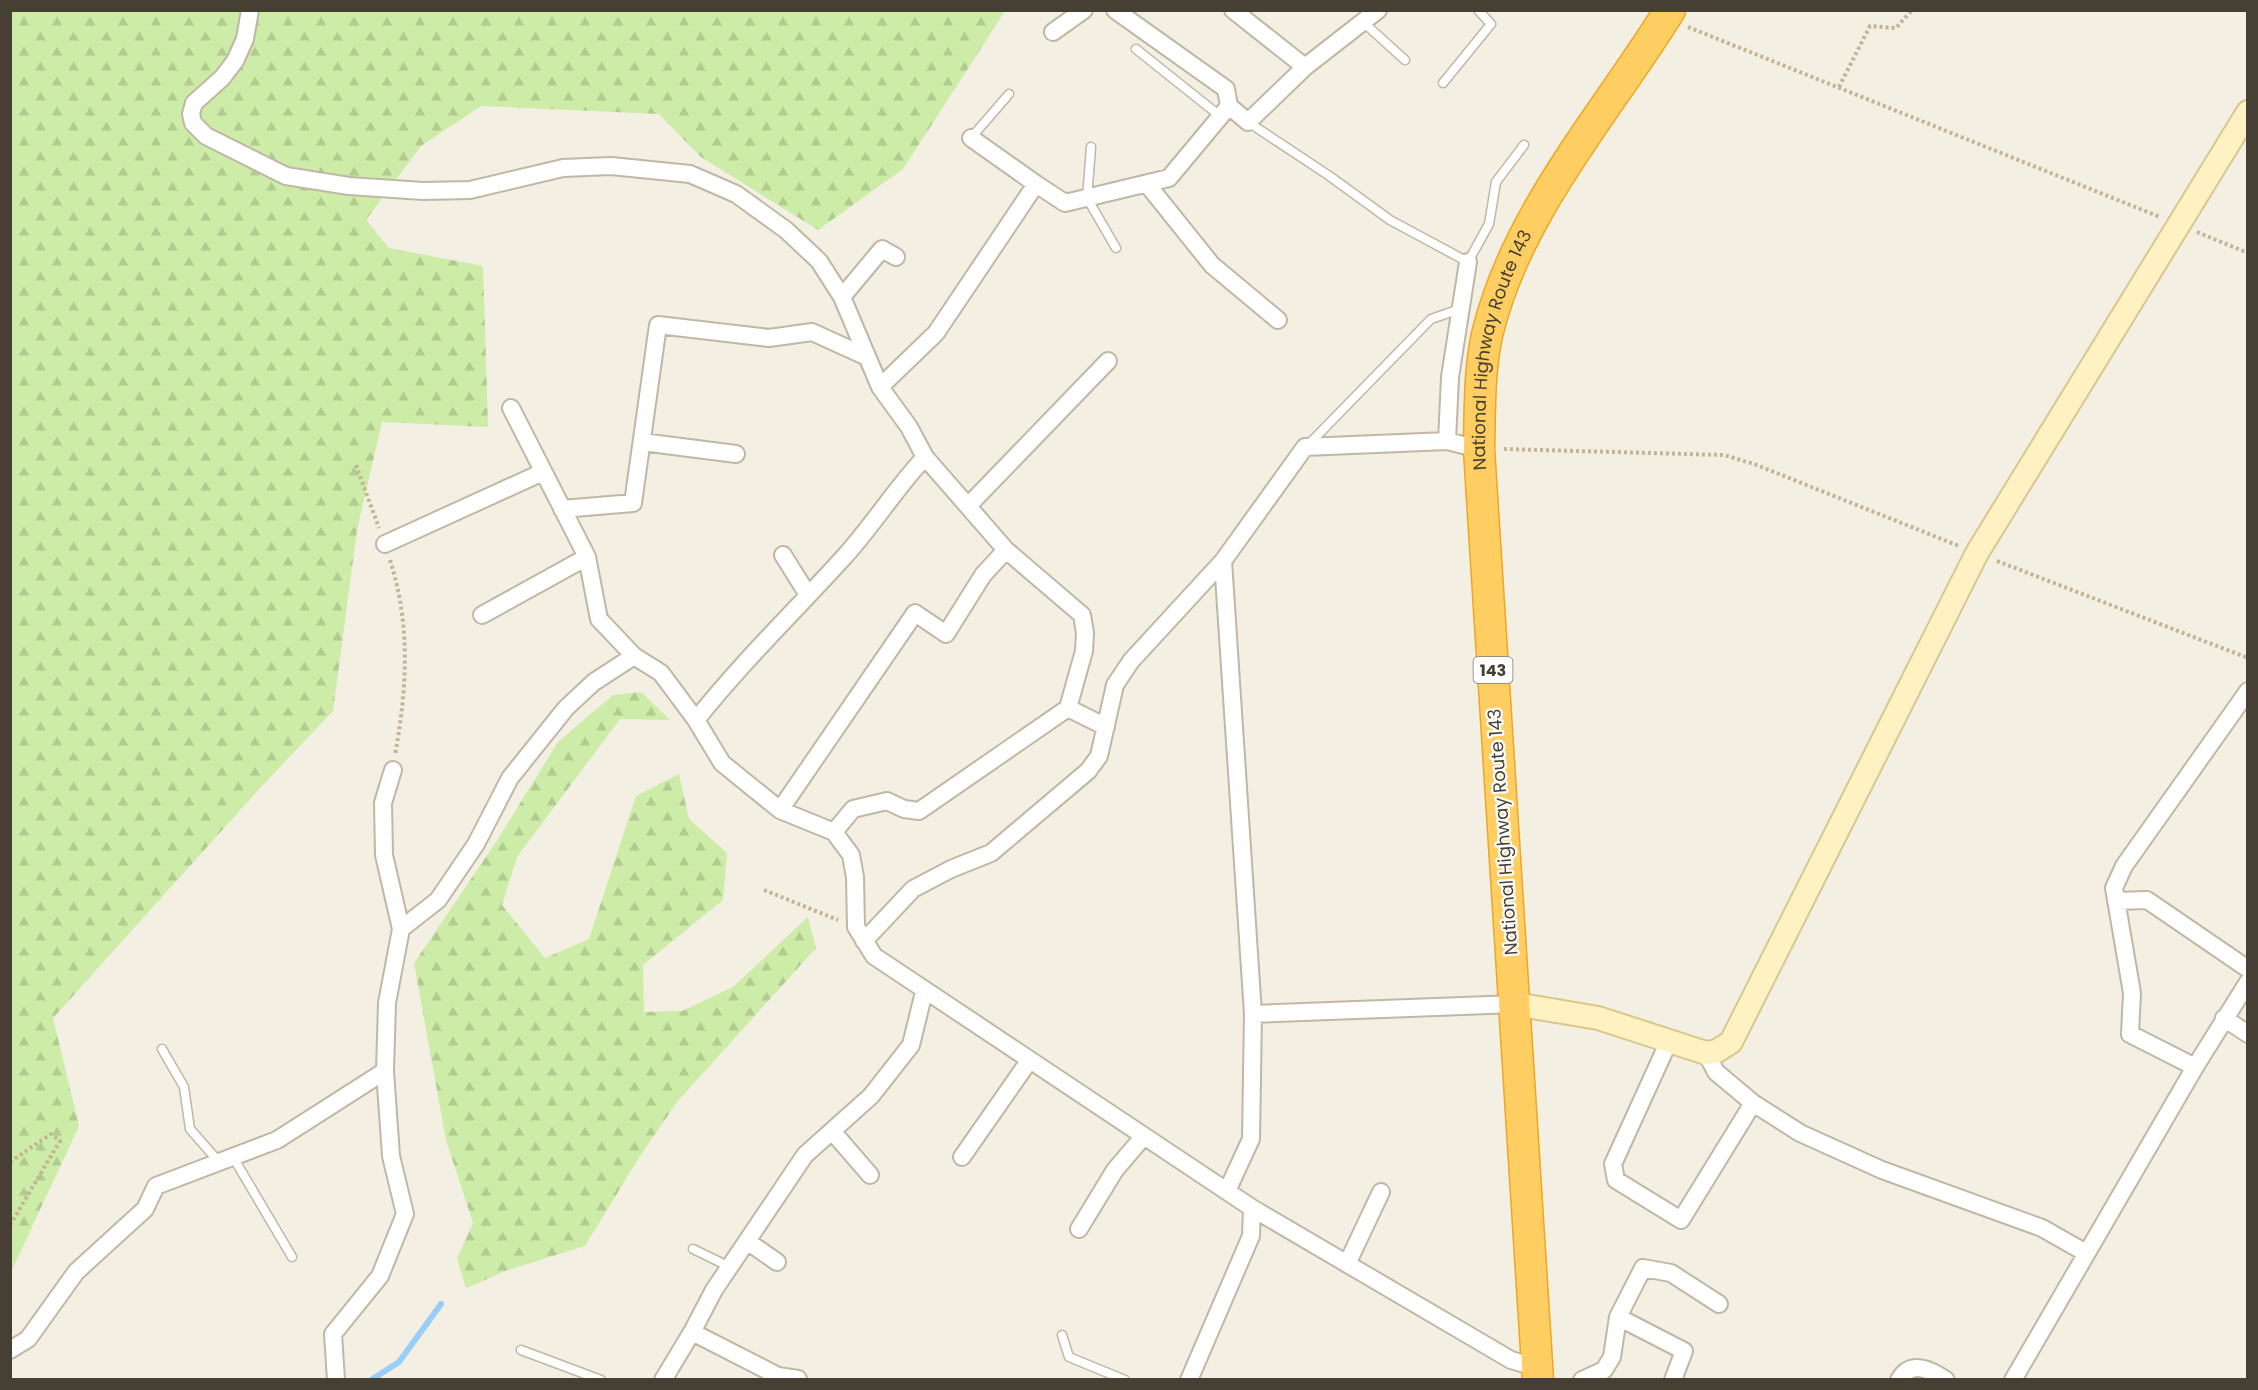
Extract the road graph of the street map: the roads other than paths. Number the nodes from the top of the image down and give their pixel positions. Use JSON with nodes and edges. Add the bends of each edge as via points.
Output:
{"nodes":[{"id":1,"x":250,"y":10,"type":"edge"},
{"id":2,"x":1084,"y":10,"type":"edge"},
{"id":3,"x":1115,"y":10,"type":"edge"},
{"id":4,"x":1233,"y":10,"type":"edge"},
{"id":5,"x":1378,"y":10,"type":"edge"},
{"id":6,"x":1479,"y":10,"type":"edge"},
{"id":7,"x":1667,"y":14,"type":"edge"},
{"id":8,"x":1363,"y":22,"type":"junction"},
{"id":9,"x":1053,"y":32,"type":"dead end"},
{"id":10,"x":1136,"y":49,"type":"dead end"},
{"id":11,"x":1405,"y":60,"type":"dead end"},
{"id":12,"x":1305,"y":67,"type":"junction"},
{"id":13,"x":1443,"y":83,"type":"dead end"},
{"id":14,"x":1009,"y":94,"type":"dead end"},
{"id":15,"x":1224,"y":111,"type":"junction"},
{"id":16,"x":2247,"y":112,"type":"edge"},
{"id":17,"x":1248,"y":122,"type":"junction"},
{"id":18,"x":971,"y":138,"type":"joint"},
{"id":19,"x":1524,"y":145,"type":"dead end"},
{"id":20,"x":1091,"y":147,"type":"dead end"},
{"id":21,"x":1036,"y":184,"type":"junction"},
{"id":22,"x":1147,"y":184,"type":"junction"},
{"id":23,"x":1088,"y":198,"type":"junction"},
{"id":24,"x":1116,"y":248,"type":"dead end"},
{"id":25,"x":896,"y":257,"type":"dead end"},
{"id":26,"x":1468,"y":262,"type":"junction"},
{"id":27,"x":843,"y":297,"type":"junction"},
{"id":28,"x":1460,"y":309,"type":"junction"},
{"id":29,"x":1278,"y":320,"type":"dead end"},
{"id":30,"x":867,"y":357,"type":"junction"},
{"id":31,"x":1108,"y":361,"type":"dead end"},
{"id":32,"x":880,"y":387,"type":"junction"},
{"id":33,"x":511,"y":408,"type":"dead end"},
{"id":34,"x":1447,"y":441,"type":"junction"},
{"id":35,"x":642,"y":442,"type":"junction"},
{"id":36,"x":1305,"y":447,"type":"junction"},
{"id":37,"x":1479,"y":448,"type":"junction"},
{"id":38,"x":736,"y":454,"type":"dead end"},
{"id":39,"x":925,"y":457,"type":"junction"},
{"id":40,"x":543,"y":472,"type":"junction"},
{"id":41,"x":968,"y":506,"type":"junction"},
{"id":42,"x":562,"y":509,"type":"junction"},
{"id":43,"x":385,"y":544,"type":"dead end"},
{"id":44,"x":1006,"y":550,"type":"junction"},
{"id":45,"x":783,"y":555,"type":"dead end"},
{"id":46,"x":587,"y":557,"type":"junction"},
{"id":47,"x":1223,"y":561,"type":"junction"},
{"id":48,"x":808,"y":595,"type":"junction"},
{"id":49,"x":482,"y":615,"type":"dead end"},
{"id":50,"x":634,"y":656,"type":"junction"},
{"id":51,"x":2247,"y":691,"type":"edge"},
{"id":52,"x":1068,"y":708,"type":"junction"},
{"id":53,"x":696,"y":720,"type":"junction"},
{"id":54,"x":1106,"y":727,"type":"junction"},
{"id":55,"x":393,"y":770,"type":"road end"},
{"id":56,"x":780,"y":810,"type":"junction"},
{"id":57,"x":834,"y":832,"type":"junction"},
{"id":58,"x":2116,"y":901,"type":"junction"},
{"id":59,"x":401,"y":929,"type":"junction"},
{"id":60,"x":860,"y":934,"type":"junction"},
{"id":61,"x":2247,"y":969,"type":"edge"},
{"id":62,"x":2247,"y":982,"type":"edge"},
{"id":63,"x":924,"y":992,"type":"junction"},
{"id":64,"x":1515,"y":1004,"type":"junction"},
{"id":65,"x":1253,"y":1014,"type":"junction"},
{"id":66,"x":2224,"y":1018,"type":"junction"},
{"id":67,"x":2247,"y":1034,"type":"edge"},
{"id":68,"x":1669,"y":1041,"type":"junction"},
{"id":69,"x":162,"y":1049,"type":"dead end"},
{"id":70,"x":1706,"y":1053,"type":"junction"},
{"id":71,"x":1029,"y":1060,"type":"junction"},
{"id":72,"x":2195,"y":1067,"type":"junction"},
{"id":73,"x":386,"y":1071,"type":"junction"},
{"id":74,"x":1753,"y":1103,"type":"junction"},
{"id":75,"x":832,"y":1131,"type":"junction"},
{"id":76,"x":1144,"y":1136,"type":"junction"},
{"id":77,"x":962,"y":1157,"type":"dead end"},
{"id":78,"x":226,"y":1160,"type":"junction"},
{"id":79,"x":870,"y":1175,"type":"dead end"},
{"id":80,"x":1227,"y":1191,"type":"junction"},
{"id":81,"x":1381,"y":1192,"type":"dead end"},
{"id":82,"x":1252,"y":1208,"type":"junction"},
{"id":83,"x":1079,"y":1229,"type":"dead end"},
{"id":84,"x":747,"y":1241,"type":"junction"},
{"id":85,"x":693,"y":1249,"type":"dead end"},
{"id":86,"x":2086,"y":1253,"type":"junction"},
{"id":87,"x":292,"y":1257,"type":"dead end"},
{"id":88,"x":777,"y":1263,"type":"dead end"},
{"id":89,"x":1347,"y":1264,"type":"junction"},
{"id":90,"x":730,"y":1267,"type":"junction"},
{"id":91,"x":1719,"y":1304,"type":"dead end"},
{"id":92,"x":1618,"y":1317,"type":"junction"},
{"id":93,"x":692,"y":1332,"type":"junction"},
{"id":94,"x":1062,"y":1335,"type":"dead end"},
{"id":95,"x":10,"y":1350,"type":"edge"},
{"id":96,"x":522,"y":1350,"type":"dead end"},
{"id":97,"x":1538,"y":1374,"type":"edge"},
{"id":98,"x":798,"y":1379,"type":"edge"},
{"id":99,"x":336,"y":1380,"type":"edge"},
{"id":100,"x":601,"y":1380,"type":"edge"},
{"id":101,"x":663,"y":1380,"type":"edge"},
{"id":102,"x":1125,"y":1380,"type":"edge"},
{"id":103,"x":1189,"y":1380,"type":"edge"},
{"id":104,"x":1582,"y":1380,"type":"edge"},
{"id":105,"x":1673,"y":1380,"type":"edge"},
{"id":106,"x":1899,"y":1380,"type":"edge"},
{"id":107,"x":1946,"y":1380,"type":"edge"},
{"id":108,"x":2013,"y":1380,"type":"edge"}],
"edges":[{"from":1,"to":27,"type":"street","via":[[236,61],[194,103],[191,114],[193,123],[206,136],[286,176],[349,186],[423,191],[470,190],[563,168],[611,166],[690,174],[736,194],[786,230],[819,261]]},
{"from":2,"to":9,"type":"street"},
{"from":3,"to":15,"type":"street","via":[[1226,89]]},
{"from":4,"to":12,"type":"street"},
{"from":5,"to":8,"type":"street"},
{"from":6,"to":13,"type":"lane","via":[[1491,24]]},
{"from":7,"to":37,"type":"highway","name":"National Highway Route 143","number":"143","via":[[1561,174],[1513,262],[1487,335]]},
{"from":8,"to":11,"type":"lane"},
{"from":8,"to":12,"type":"street"},
{"from":10,"to":15,"type":"lane"},
{"from":12,"to":17,"type":"street"},
{"from":14,"to":18,"type":"lane"},
{"from":15,"to":17,"type":"street"},
{"from":15,"to":22,"type":"street","via":[[1169,178]]},
{"from":16,"to":70,"type":"street","via":[[1977,553],[1731,1042],[1718,1051]]},
{"from":17,"to":26,"type":"lane","via":[[1390,220]]},
{"from":18,"to":21,"type":"street"},
{"from":19,"to":26,"type":"lane","via":[[1496,182],[1490,224]]},
{"from":20,"to":23,"type":"lane"},
{"from":21,"to":23,"type":"street","via":[[1065,203]]},
{"from":21,"to":32,"type":"street","via":[[936,333]]},
{"from":22,"to":23,"type":"street"},
{"from":22,"to":29,"type":"street","via":[[1212,265]]},
{"from":23,"to":24,"type":"lane"},
{"from":25,"to":27,"type":"street","via":[[882,249]]},
{"from":26,"to":28,"type":"street"},
{"from":27,"to":30,"type":"street"},
{"from":28,"to":34,"type":"street","via":[[1450,377]]},
{"from":28,"to":36,"type":"lane","via":[[1431,319]]},
{"from":30,"to":32,"type":"street"},
{"from":30,"to":35,"type":"street","via":[[812,332],[769,338],[658,325]]},
{"from":31,"to":41,"type":"street"},
{"from":32,"to":39,"type":"street"},
{"from":33,"to":40,"type":"street"},
{"from":34,"to":36,"type":"street"},
{"from":34,"to":37,"type":"street"},
{"from":35,"to":38,"type":"street"},
{"from":35,"to":42,"type":"street","via":[[633,503]]},
{"from":36,"to":47,"type":"street"},
{"from":37,"to":64,"type":"highway","name":"National Highway Route 143","number":"143"},
{"from":39,"to":41,"type":"street"},
{"from":39,"to":48,"type":"street","via":[[845,556]]},
{"from":40,"to":42,"type":"street"},
{"from":40,"to":43,"type":"street"},
{"from":41,"to":44,"type":"street"},
{"from":42,"to":46,"type":"street"},
{"from":44,"to":52,"type":"street","via":[[1082,615],[1084,651]]},
{"from":44,"to":56,"type":"street","via":[[983,575],[946,634],[915,613]]},
{"from":45,"to":48,"type":"street"},
{"from":46,"to":49,"type":"street"},
{"from":46,"to":50,"type":"street","via":[[599,620]]},
{"from":47,"to":54,"type":"street","via":[[1131,661],[1115,685]]},
{"from":47,"to":65,"type":"street"},
{"from":48,"to":53,"type":"street","via":[[725,683]]},
{"from":50,"to":53,"type":"street","via":[[661,673]]},
{"from":50,"to":59,"type":"street","via":[[594,682],[566,708],[510,778],[476,844],[438,900]]},
{"from":51,"to":58,"type":"street","via":[[2124,866],[2114,888]]},
{"from":52,"to":54,"type":"street"},
{"from":52,"to":57,"type":"street","via":[[919,811],[887,801],[854,809]]},
{"from":53,"to":56,"type":"street","via":[[722,764]]},
{"from":54,"to":60,"type":"street","via":[[1100,756],[1088,771],[991,853],[912,889]]},
{"from":55,"to":59,"type":"street","via":[[383,803],[384,855]]},
{"from":56,"to":57,"type":"street"},
{"from":57,"to":60,"type":"street","via":[[851,855]]},
{"from":58,"to":61,"type":"street","via":[[2147,900]]},
{"from":58,"to":72,"type":"street","via":[[2132,993],[2130,1034]]},
{"from":59,"to":73,"type":"street","via":[[387,1003]]},
{"from":60,"to":63,"type":"street","via":[[874,956]]},
{"from":62,"to":66,"type":"street"},
{"from":63,"to":71,"type":"street"},
{"from":63,"to":75,"type":"street","via":[[911,1045],[871,1096]]},
{"from":64,"to":65,"type":"street"},
{"from":64,"to":68,"type":"street","via":[[1599,1018]]},
{"from":64,"to":97,"type":"highway","name":"National Highway Route 143","number":"143"},
{"from":65,"to":80,"type":"street","via":[[1251,1139]]},
{"from":66,"to":67,"type":"street"},
{"from":66,"to":72,"type":"street"},
{"from":68,"to":70,"type":"street"},
{"from":68,"to":74,"type":"street","via":[[1613,1164],[1616,1180],[1681,1220]]},
{"from":69,"to":78,"type":"lane","via":[[184,1086],[190,1129]]},
{"from":70,"to":74,"type":"street","via":[[1716,1072]]},
{"from":71,"to":76,"type":"street"},
{"from":71,"to":77,"type":"street"},
{"from":72,"to":86,"type":"street"},
{"from":73,"to":78,"type":"street","via":[[277,1140]]},
{"from":73,"to":99,"type":"street","via":[[391,1156],[405,1214],[380,1276],[333,1334]]},
{"from":74,"to":86,"type":"street","via":[[1810,1137],[1882,1170],[2042,1228]]},
{"from":75,"to":79,"type":"street"},
{"from":75,"to":84,"type":"street","via":[[805,1155]]},
{"from":76,"to":80,"type":"street"},
{"from":76,"to":83,"type":"street","via":[[1115,1170]]},
{"from":78,"to":87,"type":"lane"},
{"from":78,"to":95,"type":"street","via":[[156,1186],[145,1209],[76,1272],[28,1339]]},
{"from":80,"to":82,"type":"street"},
{"from":81,"to":89,"type":"street"},
{"from":82,"to":89,"type":"street"},
{"from":82,"to":103,"type":"street","via":[[1251,1236]]},
{"from":84,"to":88,"type":"street"},
{"from":84,"to":90,"type":"street"},
{"from":85,"to":90,"type":"lane"},
{"from":86,"to":108,"type":"street"},
{"from":89,"to":97,"type":"street"},
{"from":90,"to":93,"type":"street"},
{"from":91,"to":92,"type":"street","via":[[1671,1273],[1643,1268]]},
{"from":92,"to":104,"type":"street","via":[[1612,1357],[1604,1370]]},
{"from":92,"to":105,"type":"street","via":[[1684,1351]]},
{"from":93,"to":98,"type":"street","via":[[778,1376]]},
{"from":93,"to":101,"type":"street"},
{"from":94,"to":102,"type":"lane","via":[[1069,1357]]},
{"from":96,"to":100,"type":"lane"},
{"from":106,"to":107,"type":"street","via":[[1914,1369],[1926,1367]]}]}
